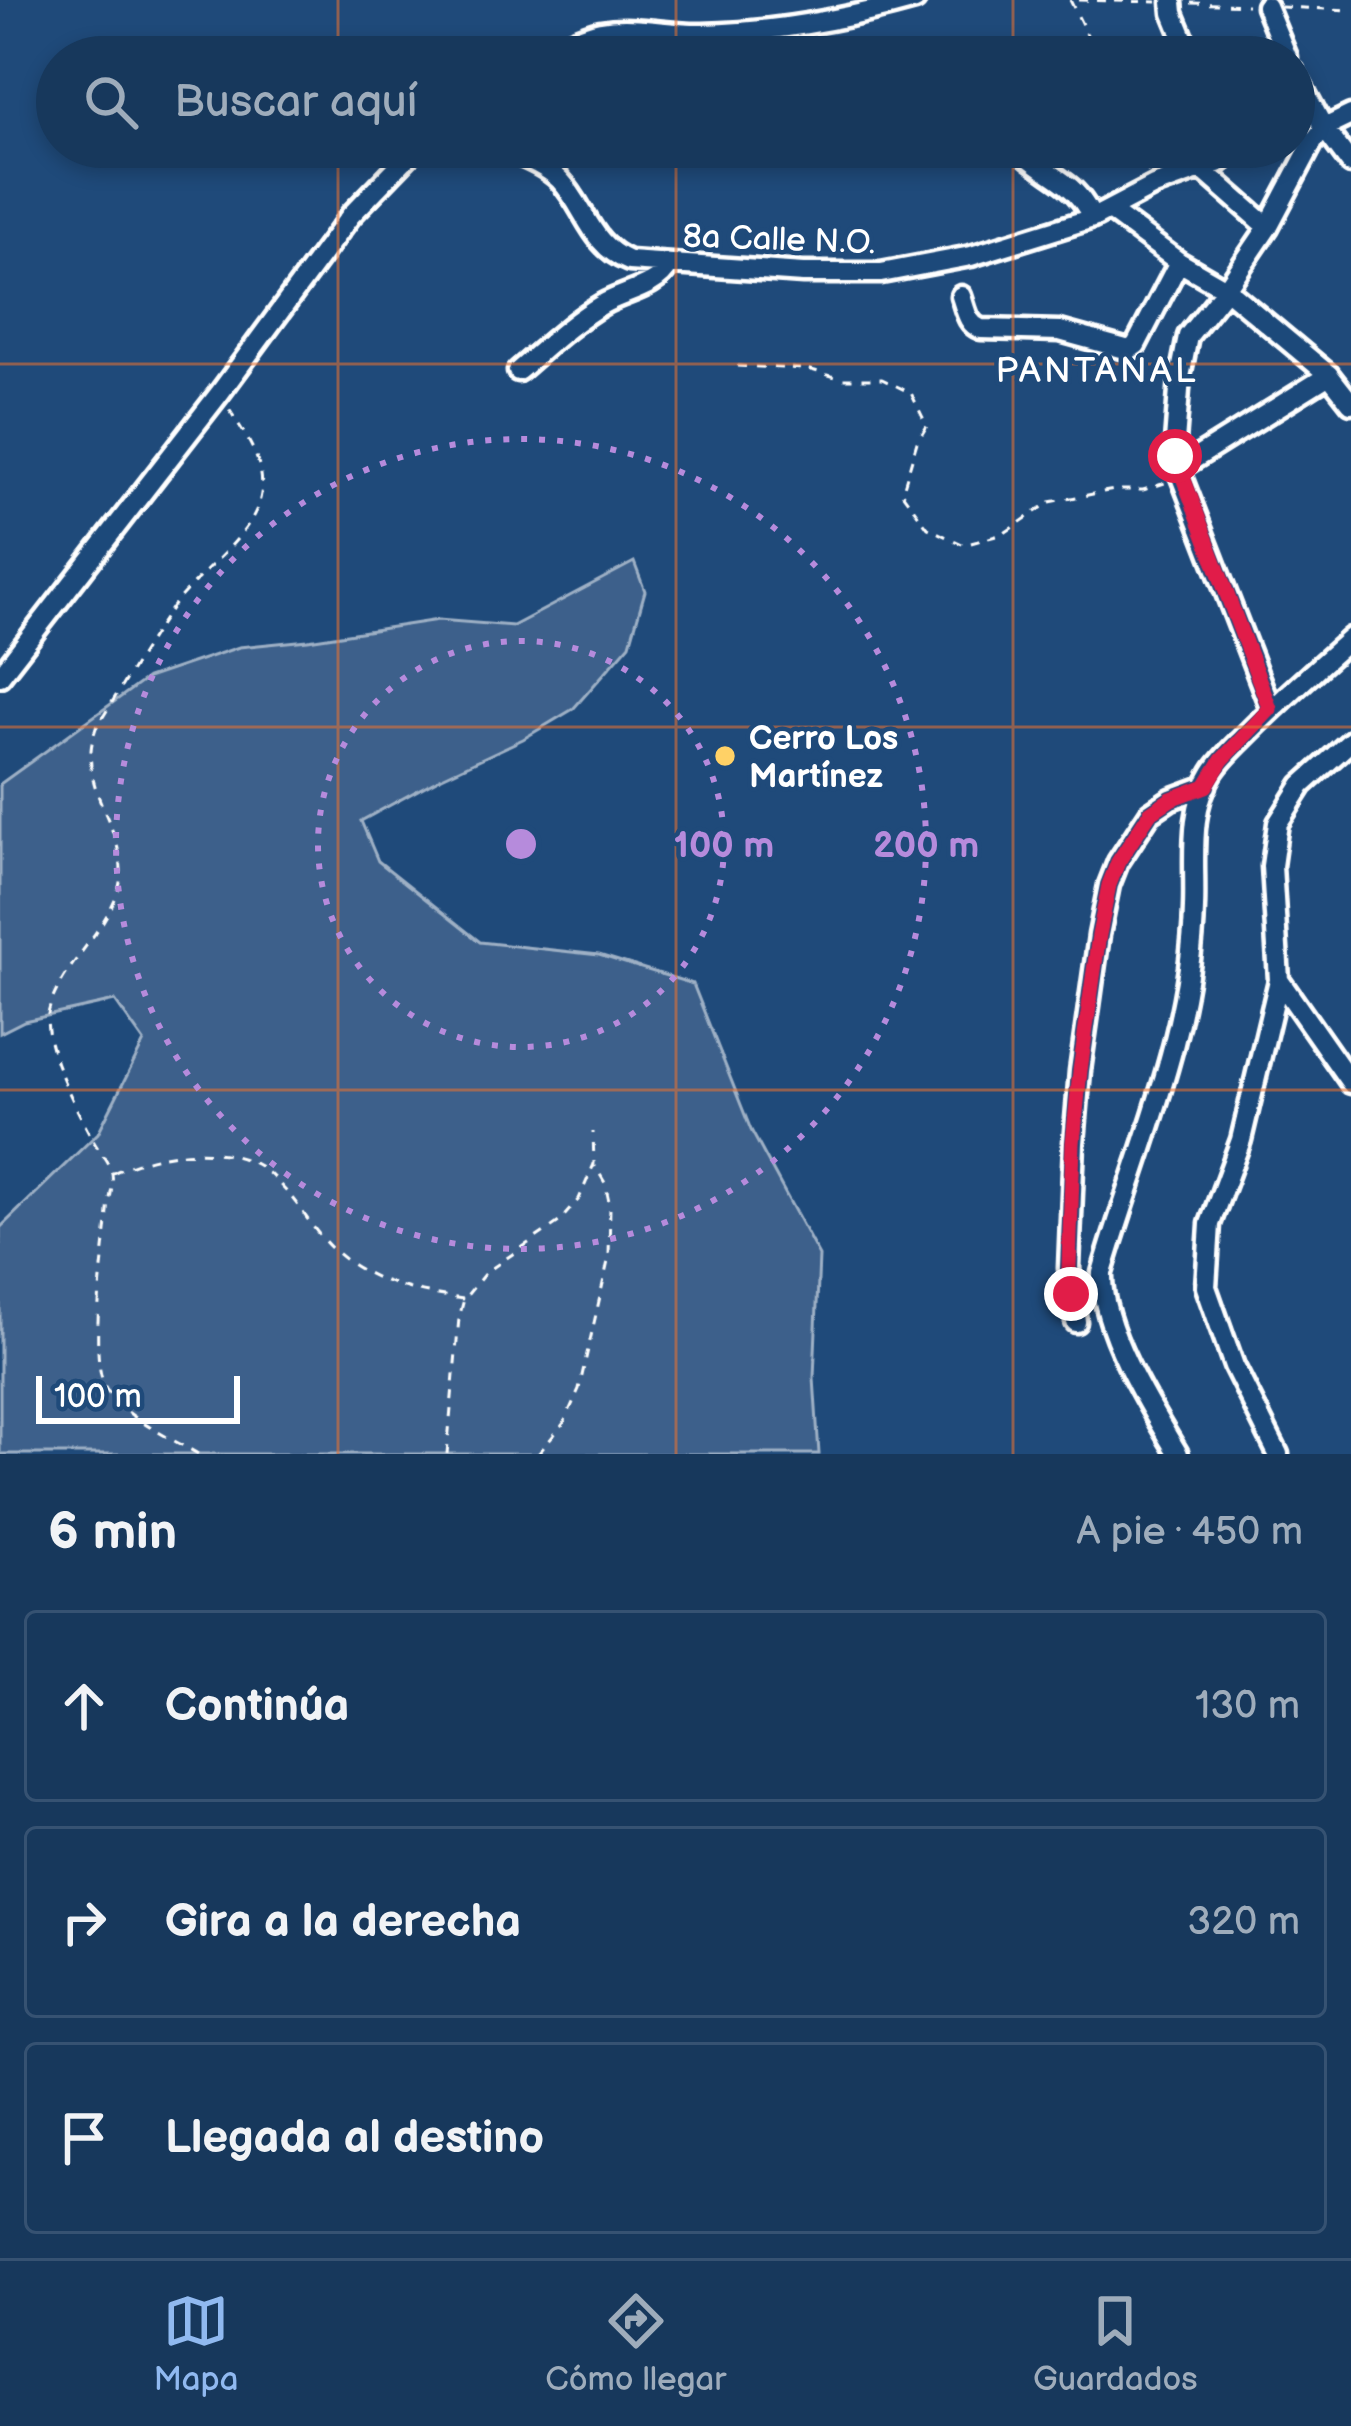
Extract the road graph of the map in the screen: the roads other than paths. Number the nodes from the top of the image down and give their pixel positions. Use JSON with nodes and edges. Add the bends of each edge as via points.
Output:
{"nodes":[{"id":1,"x":915,"y":0,"type":"edge"},
{"id":2,"x":1172,"y":2,"type":"edge"},
{"id":3,"x":1266,"y":6,"type":"road end"},
{"id":4,"x":584,"y":36,"type":"edge"},
{"id":5,"x":1181,"y":36,"type":"edge"},
{"id":6,"x":1278,"y":36,"type":"edge"},
{"id":7,"x":1315,"y":111,"type":"edge"},
{"id":8,"x":1351,"y":115,"type":"edge"},
{"id":9,"x":1324,"y":128,"type":"junction"},
{"id":10,"x":1315,"y":138,"type":"edge"},
{"id":11,"x":1351,"y":164,"type":"edge"},
{"id":12,"x":397,"y":168,"type":"edge"},
{"id":13,"x":544,"y":168,"type":"edge"},
{"id":14,"x":1041,"y":168,"type":"edge"},
{"id":15,"x":1206,"y":168,"type":"edge"},
{"id":16,"x":1299,"y":168,"type":"edge"},
{"id":17,"x":1203,"y":170,"type":"junction"},
{"id":18,"x":1101,"y":214,"type":"junction"},
{"id":19,"x":1268,"y":227,"type":"junction"},
{"id":20,"x":1178,"y":262,"type":"junction"},
{"id":21,"x":669,"y":265,"type":"junction"},
{"id":22,"x":1226,"y":289,"type":"junction"},
{"id":23,"x":962,"y":296,"type":"dead end"},
{"id":24,"x":518,"y":371,"type":"dead end"},
{"id":25,"x":1329,"y":375,"type":"junction"},
{"id":26,"x":1351,"y":403,"type":"edge"},
{"id":27,"x":1180,"y":473,"type":"junction"},
{"id":28,"x":1351,"y":638,"type":"edge"},
{"id":29,"x":0,"y":676,"type":"edge"},
{"id":30,"x":1270,"y":709,"type":"junction"},
{"id":31,"x":1351,"y":741,"type":"edge"},
{"id":32,"x":1206,"y":786,"type":"junction"},
{"id":33,"x":1279,"y":980,"type":"junction"},
{"id":34,"x":1351,"y":1083,"type":"edge"},
{"id":35,"x":1076,"y":1322,"type":"dead end"},
{"id":36,"x":1178,"y":1454,"type":"edge"},
{"id":37,"x":1278,"y":1454,"type":"edge"}],
"edges":[{"from":1,"to":4,"type":"street","via":[[843,19]]},
{"from":2,"to":5,"type":"street"},
{"from":3,"to":6,"type":"street"},
{"from":7,"to":9,"type":"street"},
{"from":8,"to":9,"type":"street"},
{"from":9,"to":10,"type":"street"},
{"from":9,"to":11,"type":"street"},
{"from":12,"to":29,"type":"street","via":[[351,215]]},
{"from":13,"to":21,"type":"street","name":"8a Calle N.O.","via":[[612,255]]},
{"from":14,"to":18,"type":"street"},
{"from":15,"to":17,"type":"street","name":"8a Calle N.O."},
{"from":16,"to":19,"type":"street"},
{"from":17,"to":18,"type":"street","name":"8a Calle N.O."},
{"from":17,"to":19,"type":"street"},
{"from":18,"to":20,"type":"street"},
{"from":18,"to":21,"type":"street","name":"8a Calle N.O.","via":[[971,256],[881,273]]},
{"from":19,"to":22,"type":"street"},
{"from":20,"to":22,"type":"street"},
{"from":20,"to":23,"type":"street","via":[[1129,350],[1060,331],[981,329]]},
{"from":21,"to":24,"type":"street","via":[[660,278],[580,319]]},
{"from":22,"to":25,"type":"street"},
{"from":22,"to":27,"type":"street","via":[[1188,336],[1182,359]]},
{"from":25,"to":26,"type":"street"},
{"from":25,"to":27,"type":"street"},
{"from":27,"to":30,"type":"street"},
{"from":28,"to":30,"type":"street"},
{"from":30,"to":32,"type":"street"},
{"from":31,"to":33,"type":"street","via":[[1302,785],[1278,823],[1272,866]]},
{"from":32,"to":35,"type":"street","via":[[1150,813],[1109,885],[1073,1143],[1069,1268]]},
{"from":32,"to":36,"type":"street","via":[[1179,1027],[1102,1273],[1127,1362]]},
{"from":33,"to":34,"type":"street"},
{"from":33,"to":37,"type":"street","via":[[1241,1140],[1210,1224],[1206,1287]]}]}
